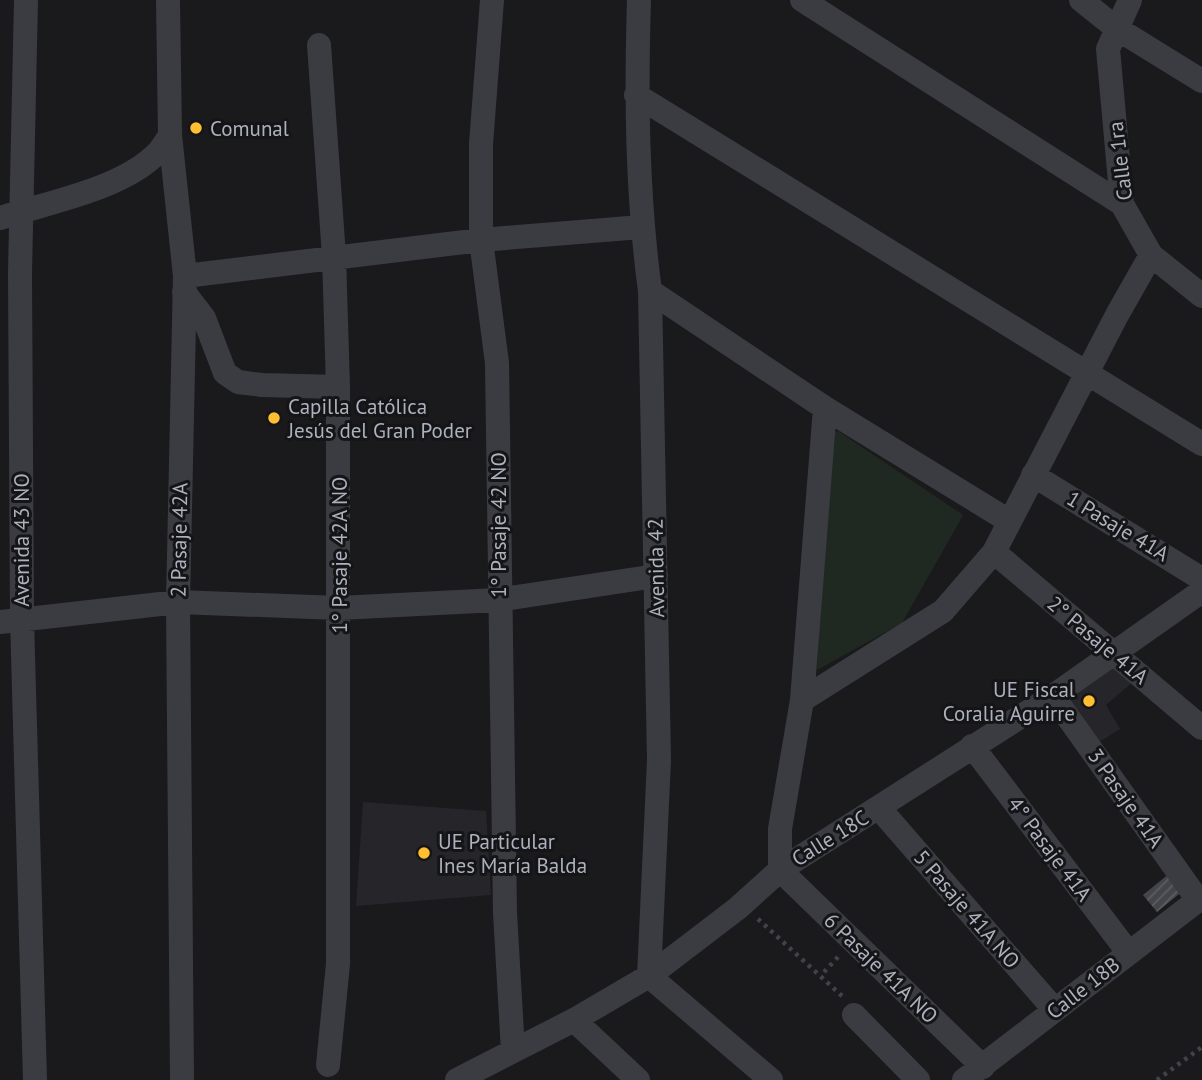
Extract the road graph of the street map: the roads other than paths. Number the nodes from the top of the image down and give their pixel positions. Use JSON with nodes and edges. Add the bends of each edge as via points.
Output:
{"nodes":[{"id":1,"x":26,"y":0,"type":"edge"},
{"id":2,"x":168,"y":0,"type":"edge"},
{"id":3,"x":492,"y":0,"type":"edge"},
{"id":4,"x":639,"y":0,"type":"edge"},
{"id":5,"x":802,"y":0,"type":"edge"},
{"id":6,"x":1081,"y":0,"type":"edge"},
{"id":7,"x":1130,"y":0,"type":"edge"},
{"id":8,"x":1116,"y":28,"type":"junction"},
{"id":9,"x":319,"y":45,"type":"dead end"},
{"id":10,"x":1202,"y":81,"type":"edge"},
{"id":11,"x":636,"y":95,"type":"junction"},
{"id":12,"x":170,"y":135,"type":"junction"},
{"id":13,"x":1122,"y":204,"type":"junction"},
{"id":14,"x":24,"y":210,"type":"junction"},
{"id":15,"x":0,"y":218,"type":"edge"},
{"id":16,"x":641,"y":227,"type":"junction"},
{"id":17,"x":481,"y":240,"type":"junction"},
{"id":18,"x":1151,"y":255,"type":"junction"},
{"id":19,"x":334,"y":256,"type":"junction"},
{"id":20,"x":184,"y":284,"type":"junction"},
{"id":21,"x":650,"y":291,"type":"junction"},
{"id":22,"x":1202,"y":296,"type":"edge"},
{"id":23,"x":1088,"y":373,"type":"junction"},
{"id":24,"x":338,"y":387,"type":"junction"},
{"id":25,"x":825,"y":408,"type":"junction"},
{"id":26,"x":1202,"y":444,"type":"edge"},
{"id":27,"x":1033,"y":475,"type":"junction"},
{"id":28,"x":1009,"y":521,"type":"junction"},
{"id":29,"x":994,"y":552,"type":"junction"},
{"id":30,"x":656,"y":576,"type":"junction"},
{"id":31,"x":1202,"y":579,"type":"edge"},
{"id":32,"x":1202,"y":591,"type":"edge"},
{"id":33,"x":498,"y":600,"type":"junction"},
{"id":34,"x":178,"y":602,"type":"junction"},
{"id":35,"x":339,"y":608,"type":"junction"},
{"id":36,"x":11,"y":620,"type":"edge"},
{"id":37,"x":1114,"y":652,"type":"junction"},
{"id":38,"x":1053,"y":696,"type":"junction"},
{"id":39,"x":802,"y":700,"type":"junction"},
{"id":40,"x":1202,"y":728,"type":"edge"},
{"id":41,"x":972,"y":746,"type":"junction"},
{"id":42,"x":879,"y":808,"type":"junction"},
{"id":43,"x":780,"y":870,"type":"junction"},
{"id":44,"x":1200,"y":899,"type":"edge"},
{"id":45,"x":1128,"y":952,"type":"junction"},
{"id":46,"x":649,"y":976,"type":"junction"},
{"id":47,"x":849,"y":1007,"type":"road end"},
{"id":48,"x":1054,"y":1009,"type":"junction"},
{"id":49,"x":574,"y":1020,"type":"junction"},
{"id":50,"x":513,"y":1051,"type":"junction"},
{"id":51,"x":328,"y":1065,"type":"dead end"},
{"id":52,"x":974,"y":1073,"type":"edge"},
{"id":53,"x":35,"y":1080,"type":"edge"},
{"id":54,"x":182,"y":1080,"type":"edge"},
{"id":55,"x":457,"y":1080,"type":"edge"},
{"id":56,"x":638,"y":1080,"type":"edge"},
{"id":57,"x":771,"y":1080,"type":"edge"},
{"id":58,"x":918,"y":1080,"type":"edge"}],
"edges":[{"from":1,"to":14,"type":"street","name":"Avenida 43 NO"},
{"from":2,"to":12,"type":"street","name":"2 Pasaje 42A"},
{"from":3,"to":17,"type":"street","name":"1° Pasaje 42 NO","via":[[481,144]]},
{"from":4,"to":11,"type":"street","name":"Avenida 42"},
{"from":5,"to":13,"type":"street"},
{"from":6,"to":8,"type":"street"},
{"from":7,"to":8,"type":"street","name":"Calle 1ra"},
{"from":8,"to":10,"type":"street"},
{"from":8,"to":13,"type":"street","name":"Calle 1ra","via":[[1108,49]]},
{"from":9,"to":19,"type":"street","name":"1° Pasaje 42A NO"},
{"from":11,"to":16,"type":"street","name":"Avenida 42"},
{"from":11,"to":23,"type":"street"},
{"from":12,"to":14,"type":"street","via":[[154,157],[134,171]]},
{"from":12,"to":20,"type":"street","name":"2 Pasaje 42A"},
{"from":13,"to":18,"type":"street","name":"Calle 1ra"},
{"from":14,"to":15,"type":"street"},
{"from":14,"to":36,"type":"street","name":"Avenida 43 NO"},
{"from":16,"to":17,"type":"street"},
{"from":16,"to":21,"type":"street","name":"Avenida 42"},
{"from":17,"to":19,"type":"street"},
{"from":17,"to":33,"type":"street","name":"1° Pasaje 42 NO","via":[[497,363]]},
{"from":18,"to":22,"type":"street","name":"Calle 1ra"},
{"from":18,"to":23,"type":"street"},
{"from":19,"to":20,"type":"street"},
{"from":19,"to":24,"type":"street","name":"1° Pasaje 42A NO"},
{"from":20,"to":24,"type":"street","via":[[204,318],[225,373],[237,382]]},
{"from":20,"to":34,"type":"street","name":"2 Pasaje 42A"},
{"from":21,"to":25,"type":"street"},
{"from":21,"to":30,"type":"street","name":"Avenida 42"},
{"from":23,"to":26,"type":"street"},
{"from":23,"to":27,"type":"street"},
{"from":24,"to":35,"type":"street","name":"1° Pasaje 42A NO"},
{"from":25,"to":28,"type":"street"},
{"from":25,"to":39,"type":"street"},
{"from":27,"to":28,"type":"street"},
{"from":27,"to":31,"type":"street","name":"1 Pasaje 41A"},
{"from":28,"to":29,"type":"street"},
{"from":29,"to":37,"type":"street","name":"2° Pasaje 41A"},
{"from":29,"to":39,"type":"street","via":[[943,611]]},
{"from":30,"to":33,"type":"street"},
{"from":30,"to":46,"type":"street","name":"Avenida 42","via":[[659,760]]},
{"from":32,"to":37,"type":"street","name":"Calle 18C"},
{"from":33,"to":35,"type":"street"},
{"from":33,"to":50,"type":"street","name":"1° Pasaje 42 NO"},
{"from":34,"to":35,"type":"street"},
{"from":34,"to":36,"type":"street"},
{"from":34,"to":54,"type":"street","name":"2 Pasaje 42A"},
{"from":35,"to":51,"type":"street","name":"1° Pasaje 42A NO","via":[[338,964]]},
{"from":36,"to":53,"type":"street","name":"Avenida 43 NO"},
{"from":37,"to":38,"type":"street","name":"Calle 18C"},
{"from":37,"to":40,"type":"street","name":"2° Pasaje 41A"},
{"from":38,"to":41,"type":"street","name":"Calle 18C"},
{"from":38,"to":44,"type":"street","name":"3 Pasaje 41A"},
{"from":39,"to":43,"type":"street","via":[[782,818]]},
{"from":41,"to":42,"type":"street","name":"Calle 18C"},
{"from":41,"to":45,"type":"street","name":"4° Pasaje 41A"},
{"from":42,"to":43,"type":"street","name":"Calle 18C"},
{"from":42,"to":48,"type":"street","name":"5 Pasaje 41A NO"},
{"from":43,"to":46,"type":"street","name":"Calle 18C"},
{"from":43,"to":52,"type":"street","name":"6 Pasaje 41A NO"},
{"from":44,"to":45,"type":"street","name":"Calle 18B"},
{"from":45,"to":48,"type":"street","name":"Calle 18B"},
{"from":46,"to":49,"type":"street","name":"Calle 18C"},
{"from":46,"to":57,"type":"street"},
{"from":47,"to":58,"type":"street"},
{"from":48,"to":52,"type":"street","name":"Calle 18B"},
{"from":49,"to":50,"type":"street","name":"Calle 18C"},
{"from":49,"to":56,"type":"street"},
{"from":50,"to":55,"type":"street","name":"Calle 18C"}]}
